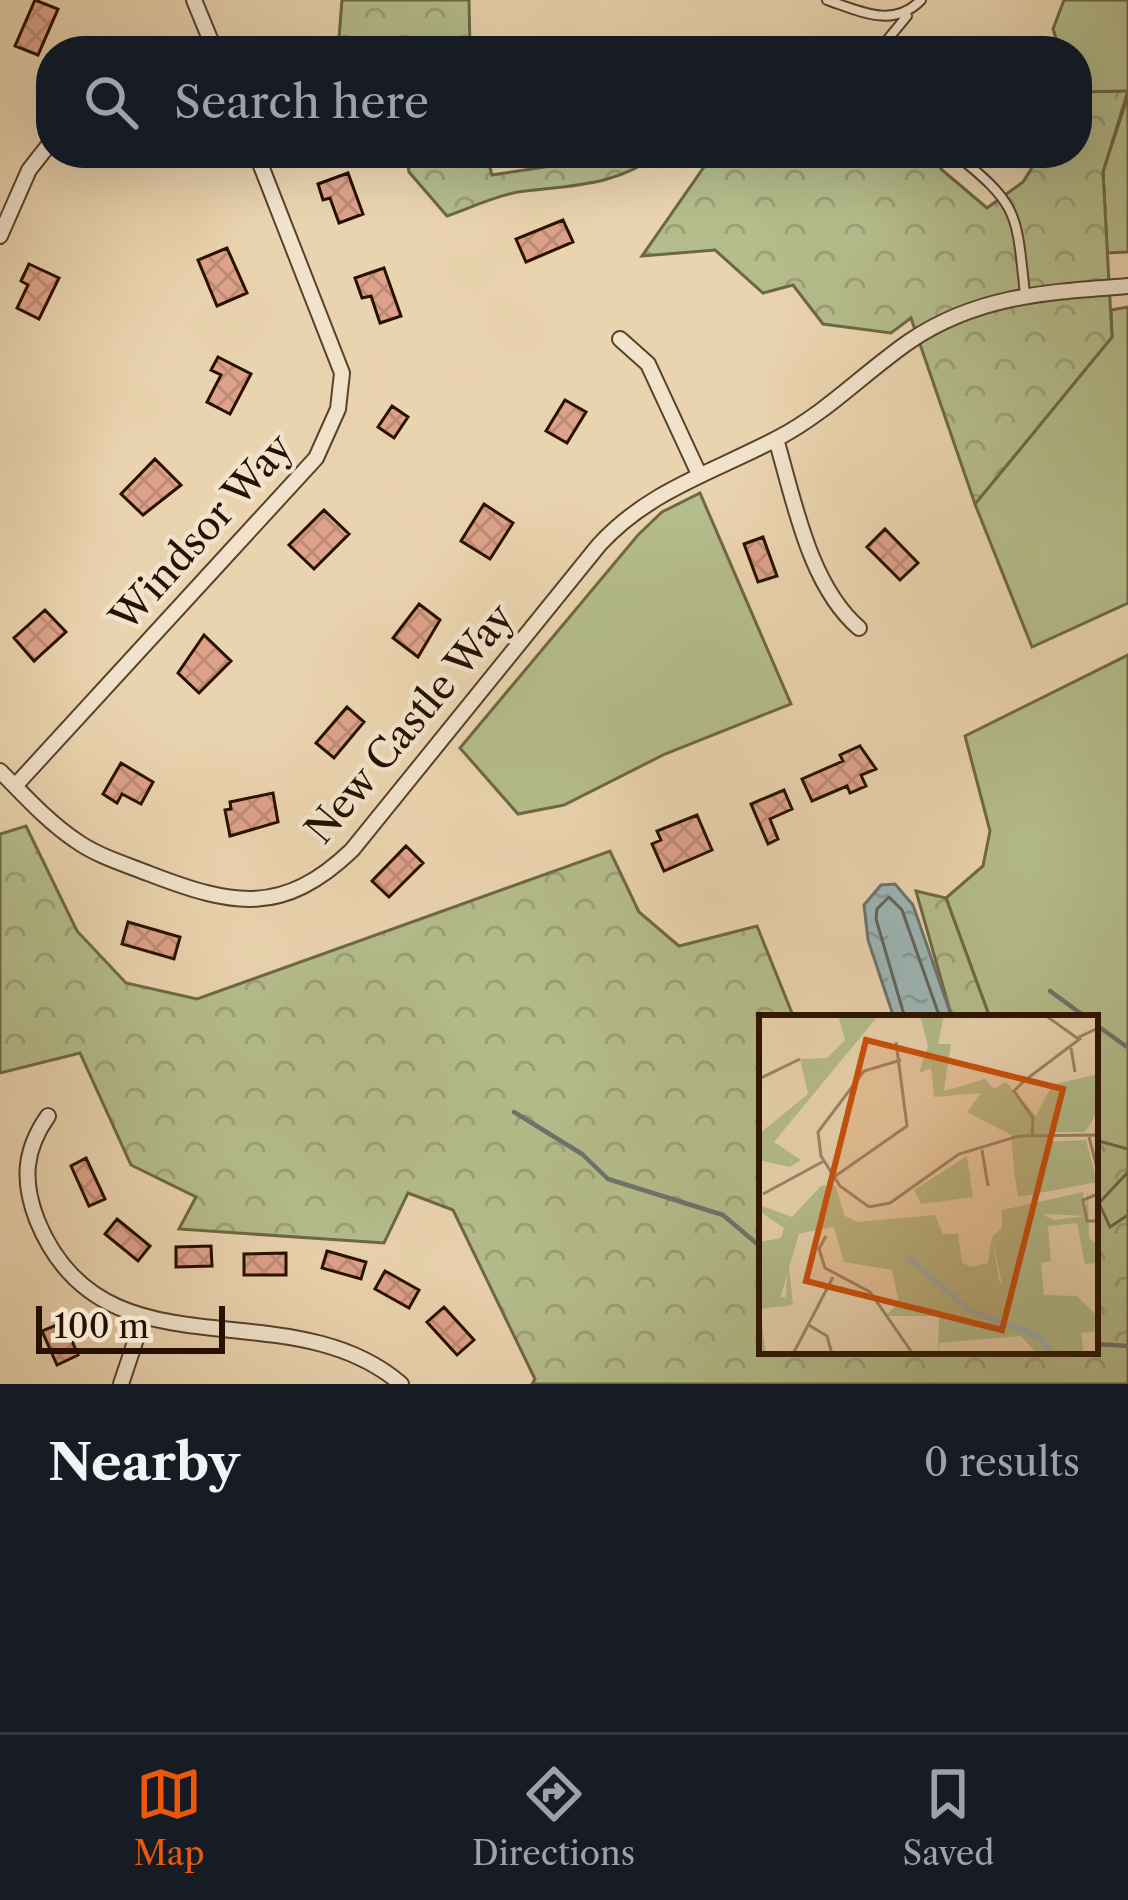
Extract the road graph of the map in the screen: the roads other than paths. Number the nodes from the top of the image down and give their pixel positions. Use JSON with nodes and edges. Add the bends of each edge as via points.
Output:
{"nodes":[{"id":1,"x":194,"y":0,"type":"edge"},
{"id":2,"x":826,"y":0,"type":"edge"},
{"id":3,"x":921,"y":0,"type":"edge"},
{"id":4,"x":911,"y":10,"type":"junction"},
{"id":5,"x":209,"y":36,"type":"edge"},
{"id":6,"x":890,"y":36,"type":"edge"},
{"id":7,"x":36,"y":161,"type":"edge"},
{"id":8,"x":262,"y":168,"type":"edge"},
{"id":9,"x":973,"y":168,"type":"edge"},
{"id":10,"x":0,"y":236,"type":"edge"},
{"id":11,"x":1128,"y":286,"type":"edge"},
{"id":12,"x":1025,"y":294,"type":"junction"},
{"id":13,"x":620,"y":339,"type":"dead end"},
{"id":14,"x":776,"y":439,"type":"junction"},
{"id":15,"x":699,"y":474,"type":"junction"},
{"id":16,"x":859,"y":628,"type":"dead end"},
{"id":17,"x":0,"y":771,"type":"edge"},
{"id":18,"x":15,"y":786,"type":"junction"},
{"id":19,"x":48,"y":1116,"type":"dead end"},
{"id":20,"x":141,"y":1324,"type":"junction"},
{"id":21,"x":121,"y":1384,"type":"edge"},
{"id":22,"x":400,"y":1384,"type":"edge"}],
"edges":[{"from":1,"to":5,"type":"street"},
{"from":2,"to":4,"type":"lane","via":[[886,17]]},
{"from":3,"to":4,"type":"lane"},
{"from":4,"to":6,"type":"lane"},
{"from":7,"to":10,"type":"street"},
{"from":8,"to":18,"type":"street","name":"Windsor Way","via":[[342,374],[330,434]]},
{"from":9,"to":12,"type":"lane","via":[[1014,211]]},
{"from":11,"to":12,"type":"street","name":"New Castle Way"},
{"from":12,"to":14,"type":"street","name":"New Castle Way","via":[[931,328]]},
{"from":13,"to":15,"type":"street","via":[[648,364]]},
{"from":14,"to":15,"type":"street","name":"New Castle Way"},
{"from":14,"to":16,"type":"street","via":[[834,601]]},
{"from":15,"to":18,"type":"street","name":"New Castle Way","via":[[615,527],[352,850],[295,892],[242,902],[178,885],[77,842]]},
{"from":17,"to":18,"type":"street","name":"New Castle Way"},
{"from":19,"to":20,"type":"street","via":[[26,1167],[43,1234],[85,1291]]},
{"from":20,"to":21,"type":"street"},
{"from":20,"to":22,"type":"street","via":[[322,1343],[361,1356]]}]}
